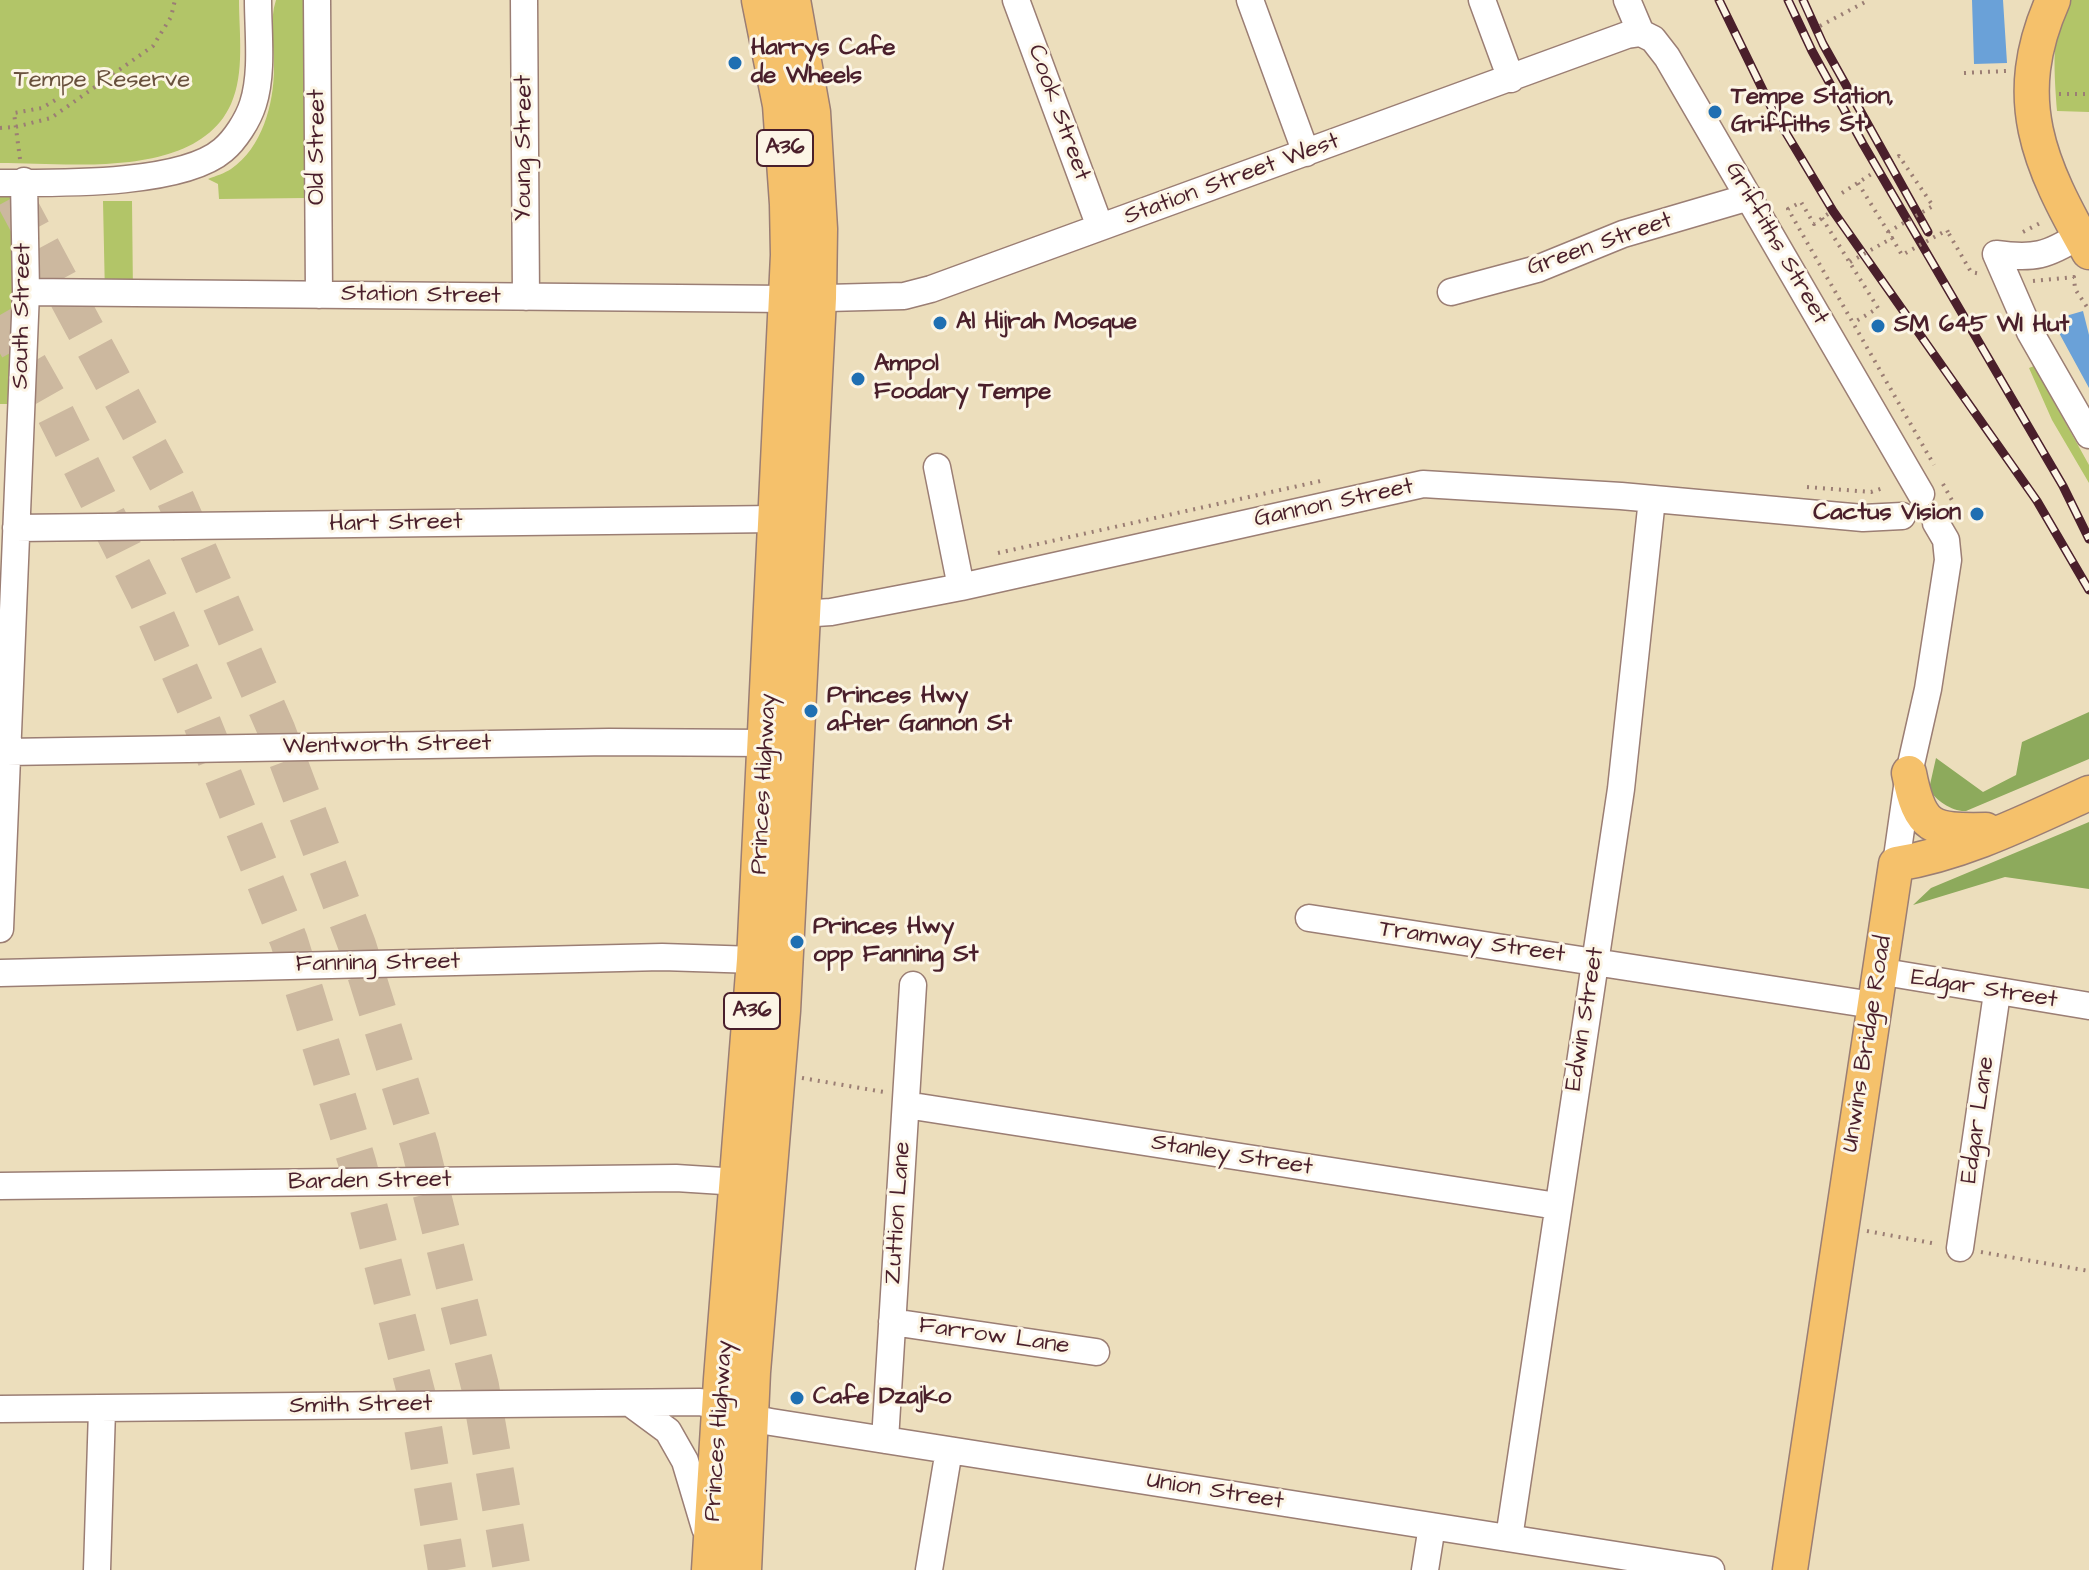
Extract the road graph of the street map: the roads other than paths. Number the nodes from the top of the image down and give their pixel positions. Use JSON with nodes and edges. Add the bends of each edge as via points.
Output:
{"nodes":[{"id":1,"x":258,"y":0,"type":"edge"},
{"id":2,"x":317,"y":0,"type":"edge"},
{"id":3,"x":524,"y":0,"type":"edge"},
{"id":4,"x":761,"y":0,"type":"edge"},
{"id":5,"x":791,"y":0,"type":"edge"},
{"id":6,"x":1016,"y":0,"type":"edge"},
{"id":7,"x":1250,"y":0,"type":"edge"},
{"id":8,"x":1482,"y":0,"type":"edge"},
{"id":9,"x":1627,"y":0,"type":"edge"},
{"id":10,"x":2053,"y":0,"type":"edge"},
{"id":11,"x":1641,"y":33,"type":"junction"},
{"id":12,"x":1511,"y":79,"type":"junction"},
{"id":13,"x":1306,"y":153,"type":"junction"},
{"id":14,"x":12,"y":182,"type":"edge"},
{"id":15,"x":1749,"y":197,"type":"junction"},
{"id":16,"x":1100,"y":227,"type":"junction"},
{"id":17,"x":2081,"y":254,"type":"edge"},
{"id":18,"x":26,"y":292,"type":"junction"},
{"id":19,"x":1451,"y":292,"type":"dead end"},
{"id":20,"x":319,"y":295,"type":"junction"},
{"id":21,"x":526,"y":297,"type":"junction"},
{"id":22,"x":802,"y":298,"type":"junction"},
{"id":23,"x":2089,"y":435,"type":"edge"},
{"id":24,"x":937,"y":467,"type":"dead end"},
{"id":25,"x":1921,"y":494,"type":"junction"},
{"id":26,"x":1652,"y":499,"type":"junction"},
{"id":27,"x":1902,"y":516,"type":"junction"},
{"id":28,"x":776,"y":519,"type":"junction"},
{"id":29,"x":1949,"y":520,"type":"junction"},
{"id":30,"x":16,"y":528,"type":"junction"},
{"id":31,"x":961,"y":587,"type":"junction"},
{"id":32,"x":786,"y":615,"type":"junction"},
{"id":33,"x":767,"y":743,"type":"junction"},
{"id":34,"x":7,"y":752,"type":"junction"},
{"id":35,"x":1909,"y":773,"type":"junction"},
{"id":36,"x":2089,"y":793,"type":"edge"},
{"id":37,"x":2007,"y":829,"type":"junction"},
{"id":38,"x":1896,"y":864,"type":"junction"},
{"id":39,"x":1309,"y":918,"type":"dead end"},
{"id":40,"x":0,"y":929,"type":"edge"},
{"id":41,"x":756,"y":960,"type":"junction"},
{"id":42,"x":1595,"y":961,"type":"junction"},
{"id":43,"x":1878,"y":971,"type":"junction"},
{"id":44,"x":0,"y":973,"type":"edge"},
{"id":45,"x":913,"y":985,"type":"dead end"},
{"id":46,"x":1997,"y":993,"type":"junction"},
{"id":47,"x":1873,"y":1005,"type":"junction"},
{"id":48,"x":2089,"y":1006,"type":"edge"},
{"id":49,"x":906,"y":1100,"type":"junction"},
{"id":50,"x":739,"y":1182,"type":"junction"},
{"id":51,"x":0,"y":1186,"type":"edge"},
{"id":52,"x":1557,"y":1206,"type":"junction"},
{"id":53,"x":1960,"y":1248,"type":"dead end"},
{"id":54,"x":892,"y":1322,"type":"junction"},
{"id":55,"x":1096,"y":1352,"type":"dead end"},
{"id":56,"x":630,"y":1403,"type":"junction"},
{"id":57,"x":0,"y":1409,"type":"edge"},
{"id":58,"x":102,"y":1410,"type":"junction"},
{"id":59,"x":735,"y":1412,"type":"junction"},
{"id":60,"x":885,"y":1440,"type":"junction"},
{"id":61,"x":949,"y":1450,"type":"junction"},
{"id":62,"x":1432,"y":1526,"type":"junction"},
{"id":63,"x":1509,"y":1538,"type":"junction"},
{"id":64,"x":722,"y":1568,"type":"edge"},
{"id":65,"x":97,"y":1570,"type":"edge"},
{"id":66,"x":929,"y":1570,"type":"edge"},
{"id":67,"x":1425,"y":1570,"type":"edge"},
{"id":68,"x":1711,"y":1570,"type":"edge"},
{"id":69,"x":1790,"y":1570,"type":"edge"}],
"edges":[{"from":1,"to":14,"type":"street","via":[[254,104],[222,151],[162,174]]},
{"from":2,"to":20,"type":"street","name":"Old Street"},
{"from":3,"to":21,"type":"street","name":"Young Street"},
{"from":4,"to":22,"type":"highway","name":"Princes Highway","number":"A36","via":[[782,105]]},
{"from":5,"to":22,"type":"highway","name":"Princes Highway","number":"A36","via":[[811,112],[818,229]]},
{"from":6,"to":16,"type":"street","name":"Cook Street"},
{"from":7,"to":13,"type":"street"},
{"from":8,"to":12,"type":"street"},
{"from":9,"to":11,"type":"street","name":"Griffiths Street"},
{"from":10,"to":17,"type":"main road","via":[[2038,46],[2032,106],[2041,156]]},
{"from":11,"to":12,"type":"street","name":"Station Street West"},
{"from":11,"to":15,"type":"street","name":"Griffiths Street","via":[[1660,47]]},
{"from":12,"to":13,"type":"street","name":"Station Street West"},
{"from":13,"to":16,"type":"street","name":"Station Street West"},
{"from":14,"to":18,"type":"street","name":"South Street"},
{"from":15,"to":19,"type":"street","name":"Green Street","via":[[1623,234],[1537,269]]},
{"from":15,"to":25,"type":"street","name":"Griffiths Street"},
{"from":16,"to":22,"type":"street","name":"Station Street West","via":[[904,296]]},
{"from":17,"to":23,"type":"street","via":[[2057,249],[2026,258],[1996,254],[2030,332]]},
{"from":18,"to":20,"type":"street","name":"Station Street"},
{"from":18,"to":30,"type":"street","name":"South Street"},
{"from":20,"to":21,"type":"street","name":"Station Street"},
{"from":21,"to":22,"type":"street","name":"Station Street"},
{"from":22,"to":28,"type":"highway","name":"Princes Highway","number":"A36"},
{"from":22,"to":32,"type":"highway","name":"Princes Highway","number":"A36"},
{"from":24,"to":31,"type":"street"},
{"from":25,"to":27,"type":"street","via":[[1906,500]]},
{"from":25,"to":29,"type":"street","name":"Griffiths Street","via":[[1936,501]]},
{"from":26,"to":27,"type":"street","name":"Gannon Street","via":[[1863,518]]},
{"from":26,"to":31,"type":"street","name":"Gannon Street","via":[[1423,484]]},
{"from":26,"to":42,"type":"street","name":"Edwin Street","via":[[1621,789]]},
{"from":27,"to":29,"type":"street","name":"Gannon Street","via":[[1917,531]]},
{"from":28,"to":30,"type":"street","name":"Hart Street"},
{"from":28,"to":32,"type":"highway","name":"Princes Highway","number":"A36"},
{"from":29,"to":35,"type":"street","name":"Unwins Bridge Road","via":[[1928,689]]},
{"from":30,"to":34,"type":"street","name":"South Street"},
{"from":31,"to":32,"type":"street","name":"Gannon Street","via":[[831,612]]},
{"from":32,"to":33,"type":"highway","name":"Princes Highway","number":"A36"},
{"from":32,"to":59,"type":"highway","name":"Princes Highway","number":"A36","via":[[781,1011]]},
{"from":33,"to":34,"type":"street","name":"Wentworth Street"},
{"from":33,"to":41,"type":"highway","name":"Princes Highway","number":"A36"},
{"from":34,"to":40,"type":"street","name":"South Street"},
{"from":35,"to":37,"type":"main road","via":[[1917,808],[1935,826]]},
{"from":35,"to":38,"type":"street","name":"Unwins Bridge Road"},
{"from":36,"to":37,"type":"main road"},
{"from":37,"to":38,"type":"main road"},
{"from":38,"to":43,"type":"main road","name":"Unwins Bridge Road"},
{"from":39,"to":42,"type":"street","name":"Tramway Street"},
{"from":41,"to":44,"type":"street","name":"Fanning Street","via":[[662,957]]},
{"from":41,"to":50,"type":"highway","name":"Princes Highway","number":"A36"},
{"from":42,"to":47,"type":"street","name":"Tramway Street"},
{"from":42,"to":52,"type":"street","name":"Edwin Street"},
{"from":43,"to":46,"type":"street","name":"Edgar Street"},
{"from":43,"to":47,"type":"main road","name":"Unwins Bridge Road"},
{"from":45,"to":49,"type":"street","name":"Zuttion Lane"},
{"from":46,"to":48,"type":"street","name":"Edgar Street"},
{"from":46,"to":53,"type":"street","name":"Edgar Lane"},
{"from":47,"to":69,"type":"main road","name":"Unwins Bridge Road"},
{"from":49,"to":52,"type":"street","name":"Stanley Street"},
{"from":49,"to":54,"type":"street","name":"Zuttion Lane"},
{"from":50,"to":51,"type":"street","name":"Barden Street","via":[[676,1178]]},
{"from":50,"to":59,"type":"highway","name":"Princes Highway","number":"A36"},
{"from":52,"to":63,"type":"street","name":"Edwin Street"},
{"from":54,"to":55,"type":"street","name":"Farrow Lane"},
{"from":54,"to":60,"type":"street","name":"Zuttion Lane"},
{"from":56,"to":58,"type":"street","name":"Smith Street"},
{"from":56,"to":59,"type":"street","name":"Smith Street","via":[[700,1402]]},
{"from":56,"to":64,"type":"street","via":[[668,1431],[685,1461]]},
{"from":57,"to":58,"type":"street","name":"Smith Street"},
{"from":58,"to":65,"type":"street"},
{"from":59,"to":60,"type":"street","name":"Union Street"},
{"from":59,"to":64,"type":"highway","name":"Princes Highway","number":"A36"},
{"from":60,"to":61,"type":"street","name":"Union Street"},
{"from":61,"to":62,"type":"street","name":"Union Street"},
{"from":61,"to":66,"type":"street"},
{"from":62,"to":63,"type":"street","name":"Union Street"},
{"from":62,"to":67,"type":"street"},
{"from":63,"to":68,"type":"street","name":"Union Street"}]}
